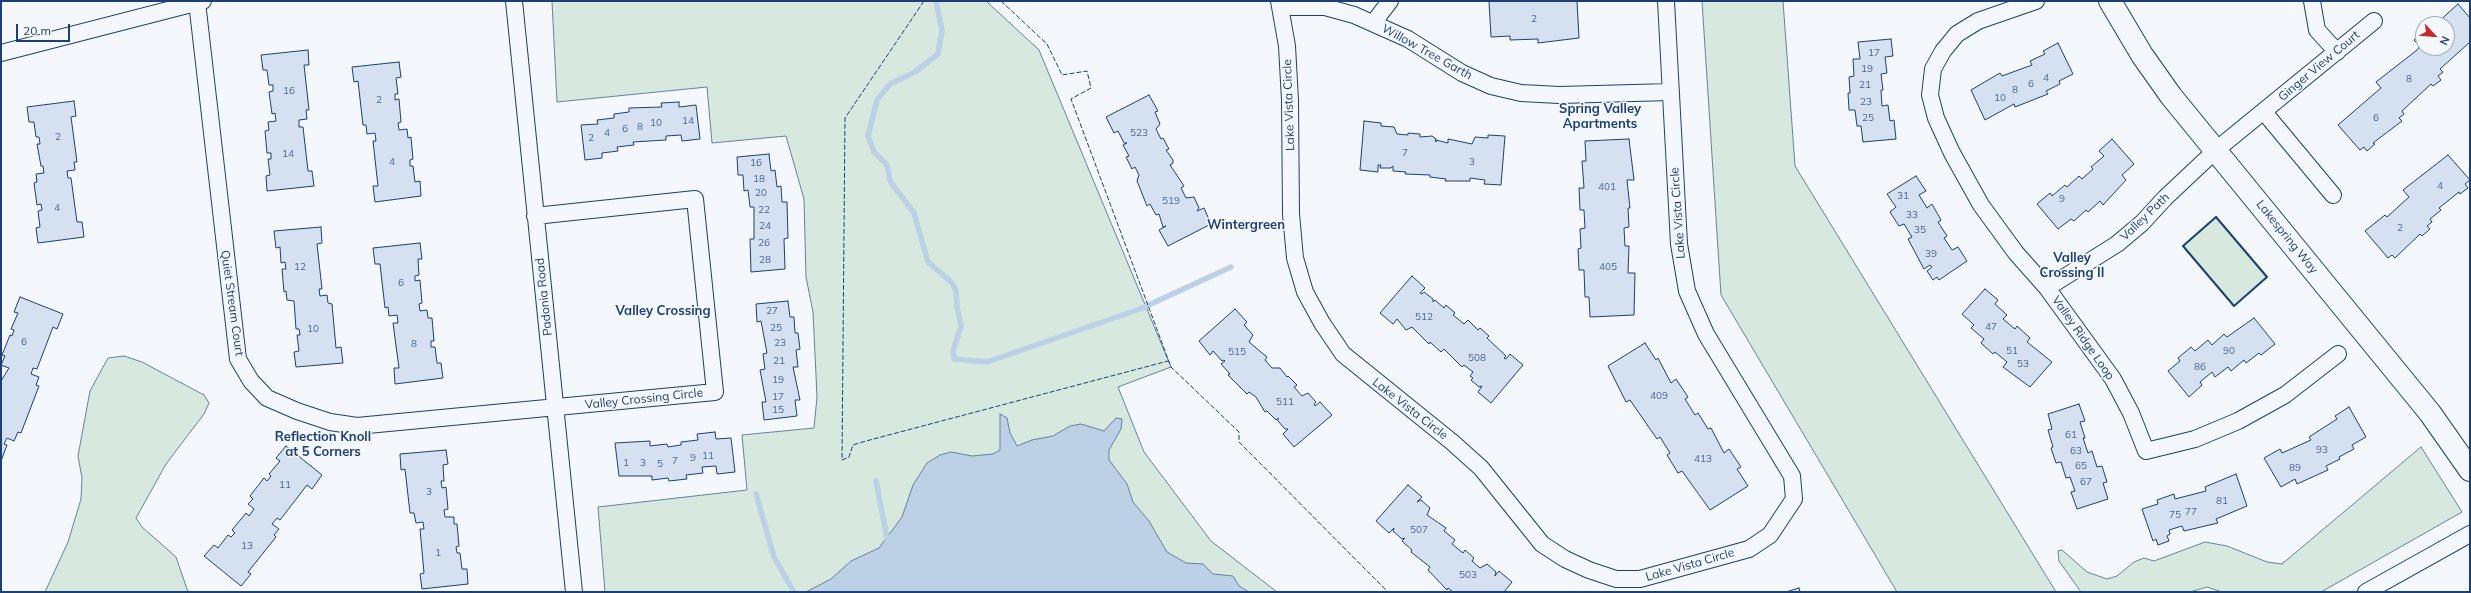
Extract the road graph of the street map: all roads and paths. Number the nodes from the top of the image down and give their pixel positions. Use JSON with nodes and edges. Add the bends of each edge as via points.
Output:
{"nodes":[{"id":1,"x":514,"y":1,"type":"edge"},
{"id":2,"x":1390,"y":1,"type":"edge"},
{"id":3,"x":1666,"y":1,"type":"edge"},
{"id":4,"x":2036,"y":1,"type":"edge"},
{"id":5,"x":2110,"y":1,"type":"edge"},
{"id":6,"x":2312,"y":1,"type":"edge"},
{"id":7,"x":200,"y":2,"type":"edge"},
{"id":8,"x":1280,"y":4,"type":"edge"},
{"id":9,"x":2374,"y":21,"type":"dead end"},
{"id":10,"x":1374,"y":22,"type":"junction"},
{"id":11,"x":2337,"y":52,"type":"junction"},
{"id":12,"x":1,"y":53,"type":"edge"},
{"id":13,"x":1670,"y":92,"type":"junction"},
{"id":14,"x":2264,"y":112,"type":"junction"},
{"id":15,"x":2216,"y":150,"type":"junction"},
{"id":16,"x":2334,"y":195,"type":"dead end"},
{"id":17,"x":535,"y":216,"type":"junction"},
{"id":18,"x":2047,"y":288,"type":"junction"},
{"id":19,"x":2338,"y":354,"type":"dead end"},
{"id":20,"x":556,"y":408,"type":"junction"},
{"id":21,"x":2470,"y":470,"type":"edge"},
{"id":22,"x":2470,"y":534,"type":"edge"},
{"id":23,"x":1616,"y":586,"type":"edge"},
{"id":24,"x":574,"y":592,"type":"edge"},
{"id":25,"x":2366,"y":592,"type":"edge"}],
"edges":[{"from":1,"to":17,"type":"street","name":"Padonia Road"},
{"from":2,"to":10,"type":"street"},
{"from":3,"to":13,"type":"street","name":"Lake Vista Circle"},
{"from":4,"to":18,"type":"street","name":"Valley Ridge Loop","via":[[1978,21],[1957,34],[1933,70],[1930,95],[1936,118],[1952,153],[1981,205],[2016,253]]},
{"from":5,"to":15,"type":"street","name":"Lakespring Way","via":[[2171,96]]},
{"from":6,"to":11,"type":"street","via":[[2317,30]]},
{"from":7,"to":12,"type":"street"},
{"from":7,"to":20,"type":"street","name":"Quiet Stream Court","via":[[233,332],[238,359],[251,381],[267,398],[297,412],[330,422],[358,426]]},
{"from":8,"to":10,"type":"street","name":"Willow Tree Garth","via":[[1325,7]]},
{"from":8,"to":23,"type":"street","name":"Lake Vista Circle","via":[[1287,46],[1291,214],[1295,258],[1305,292],[1322,324],[1343,354],[1481,468],[1542,544]]},
{"from":9,"to":11,"type":"street","name":"Ginger View Court"},
{"from":10,"to":13,"type":"street","name":"Willow Tree Garth","via":[[1408,39],[1462,73],[1521,93],[1559,95]]},
{"from":11,"to":14,"type":"street","name":"Ginger View Court"},
{"from":13,"to":23,"type":"street","name":"Lake Vista Circle","via":[[1679,244],[1687,291],[1706,334],[1792,476],[1794,498],[1770,535],[1749,549]]},
{"from":14,"to":15,"type":"street","name":"Ginger View Court"},
{"from":14,"to":16,"type":"street"},
{"from":15,"to":18,"type":"street","name":"Valley Path","via":[[2117,244]]},
{"from":15,"to":21,"type":"street","name":"Lakespring Way","via":[[2430,413]]},
{"from":17,"to":20,"type":"street","name":"Padonia Road"},
{"from":17,"to":20,"type":"street","name":"Valley Crossing Circle","via":[[695,199],[715,392]]},
{"from":18,"to":19,"type":"street","name":"Valley Ridge Loop","via":[[2112,379],[2131,413],[2146,451],[2195,439],[2238,421],[2285,395]]},
{"from":20,"to":24,"type":"street","name":"Padonia Road"},
{"from":22,"to":25,"type":"street"}]}
